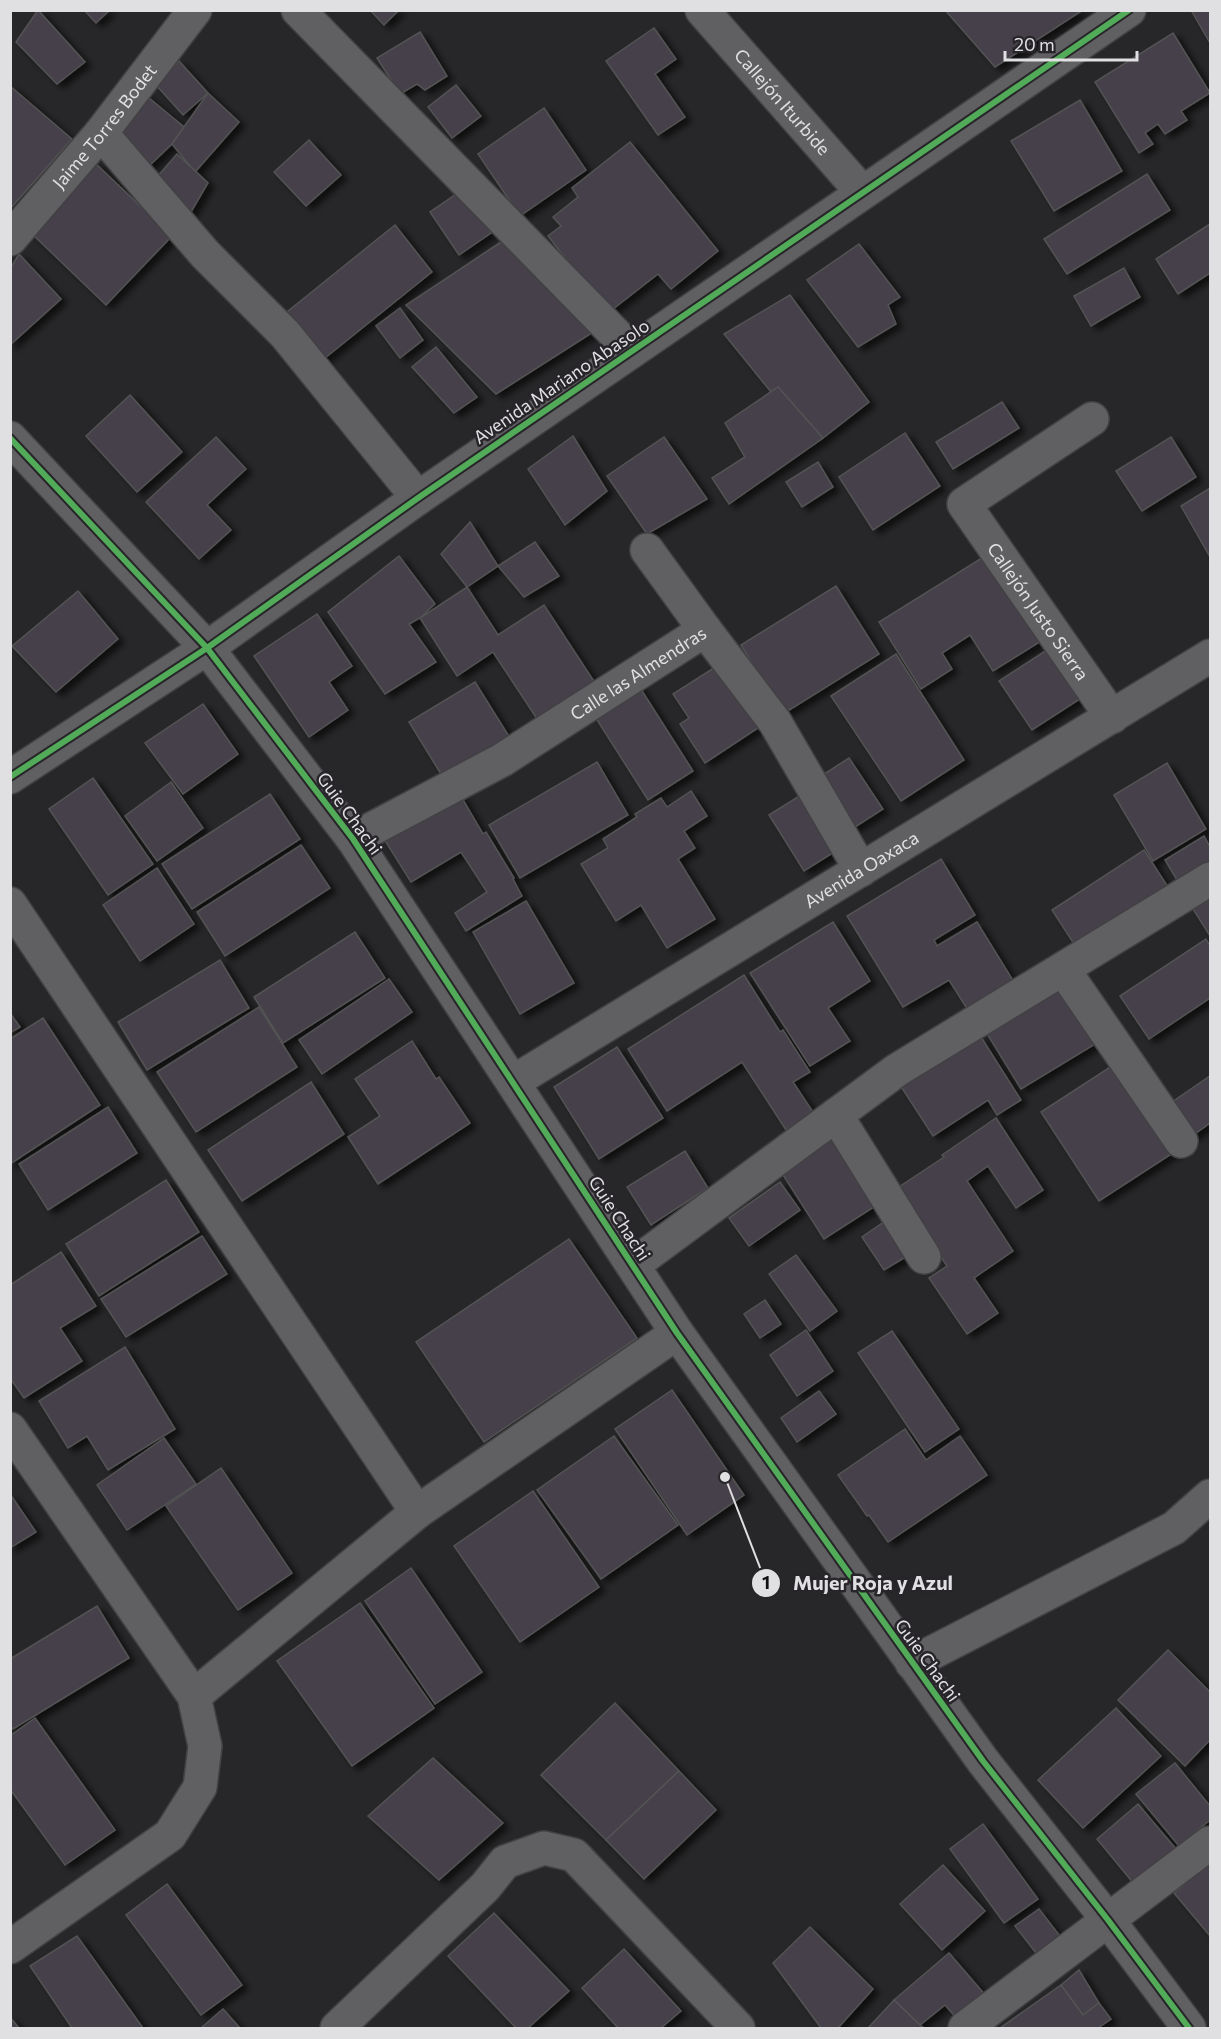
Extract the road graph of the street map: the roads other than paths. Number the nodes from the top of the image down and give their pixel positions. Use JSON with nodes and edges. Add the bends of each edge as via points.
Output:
{"nodes":[{"id":1,"x":195,"y":10,"type":"edge"},
{"id":2,"x":298,"y":10,"type":"edge"},
{"id":3,"x":702,"y":10,"type":"edge"},
{"id":4,"x":1129,"y":10,"type":"edge"},
{"id":5,"x":101,"y":133,"type":"junction"},
{"id":6,"x":862,"y":192,"type":"junction"},
{"id":7,"x":10,"y":239,"type":"edge"},
{"id":8,"x":632,"y":351,"type":"junction"},
{"id":9,"x":1092,"y":419,"type":"dead end"},
{"id":10,"x":10,"y":438,"type":"edge"},
{"id":11,"x":418,"y":498,"type":"junction"},
{"id":12,"x":647,"y":550,"type":"dead end"},
{"id":13,"x":705,"y":630,"type":"junction"},
{"id":14,"x":207,"y":648,"type":"junction"},
{"id":15,"x":1210,"y":656,"type":"edge"},
{"id":16,"x":1112,"y":717,"type":"junction"},
{"id":17,"x":10,"y":777,"type":"edge"},
{"id":18,"x":352,"y":839,"type":"junction"},
{"id":19,"x":861,"y":870,"type":"junction"},
{"id":20,"x":1210,"y":879,"type":"edge"},
{"id":21,"x":10,"y":903,"type":"edge"},
{"id":22,"x":1063,"y":969,"type":"junction"},
{"id":23,"x":513,"y":1082,"type":"junction"},
{"id":24,"x":836,"y":1115,"type":"junction"},
{"id":25,"x":1181,"y":1141,"type":"dead end"},
{"id":26,"x":924,"y":1257,"type":"dead end"},
{"id":27,"x":633,"y":1264,"type":"junction"},
{"id":28,"x":677,"y":1333,"type":"junction"},
{"id":29,"x":10,"y":1429,"type":"edge"},
{"id":30,"x":1210,"y":1496,"type":"edge"},
{"id":31,"x":417,"y":1512,"type":"junction"},
{"id":32,"x":912,"y":1663,"type":"junction"},
{"id":33,"x":195,"y":1696,"type":"junction"},
{"id":34,"x":1210,"y":1843,"type":"edge"},
{"id":35,"x":1108,"y":1920,"type":"junction"},
{"id":36,"x":10,"y":1947,"type":"edge"},
{"id":37,"x":337,"y":2028,"type":"edge"},
{"id":38,"x":738,"y":2028,"type":"edge"},
{"id":39,"x":965,"y":2028,"type":"edge"},
{"id":40,"x":1189,"y":2028,"type":"edge"}],
"edges":[{"from":1,"to":5,"type":"street","name":"Jaime Torres Bodet"},
{"from":2,"to":8,"type":"street"},
{"from":3,"to":6,"type":"street","name":"Callejón Iturbide"},
{"from":4,"to":6,"type":"street","name":"Avenida Mariano Abasolo"},
{"from":5,"to":7,"type":"street","name":"Jaime Torres Bodet"},
{"from":5,"to":11,"type":"street","via":[[206,254],[285,334]]},
{"from":6,"to":8,"type":"street","name":"Avenida Mariano Abasolo"},
{"from":8,"to":11,"type":"street","name":"Avenida Mariano Abasolo"},
{"from":9,"to":16,"type":"street","name":"Callejón Justo Sierra","via":[[964,504]]},
{"from":10,"to":14,"type":"street","name":"Guie Chachi"},
{"from":11,"to":14,"type":"street","name":"Avenida Mariano Abasolo"},
{"from":12,"to":13,"type":"street"},
{"from":13,"to":18,"type":"street","name":"Calle las Almendras","via":[[502,760]]},
{"from":13,"to":19,"type":"street","name":"Calle las Almendras","via":[[775,722]]},
{"from":14,"to":17,"type":"street","name":"Avenida Mariano Abasolo"},
{"from":14,"to":18,"type":"street","name":"Guie Chachi"},
{"from":15,"to":16,"type":"street","name":"Avenida Oaxaca"},
{"from":16,"to":19,"type":"street","name":"Avenida Oaxaca"},
{"from":18,"to":23,"type":"street","name":"Guie Chachi"},
{"from":19,"to":23,"type":"street","name":"Avenida Oaxaca"},
{"from":20,"to":22,"type":"street"},
{"from":21,"to":31,"type":"street"},
{"from":22,"to":24,"type":"street","via":[[897,1070]]},
{"from":22,"to":25,"type":"street"},
{"from":23,"to":27,"type":"street","name":"Guie Chachi"},
{"from":24,"to":26,"type":"street"},
{"from":24,"to":27,"type":"street"},
{"from":27,"to":28,"type":"street","name":"Guie Chachi"},
{"from":28,"to":31,"type":"street"},
{"from":28,"to":32,"type":"street","name":"Guie Chachi"},
{"from":29,"to":33,"type":"street"},
{"from":30,"to":32,"type":"street","via":[[1174,1528]]},
{"from":31,"to":33,"type":"street"},
{"from":32,"to":35,"type":"street","name":"Guie Chachi"},
{"from":33,"to":36,"type":"street","via":[[205,1746],[200,1787],[170,1835]]},
{"from":34,"to":35,"type":"street"},
{"from":35,"to":39,"type":"street"},
{"from":35,"to":40,"type":"street","name":"Guie Chachi"},
{"from":37,"to":38,"type":"street","via":[[485,1887],[505,1862],[544,1848],[574,1855]]}]}
